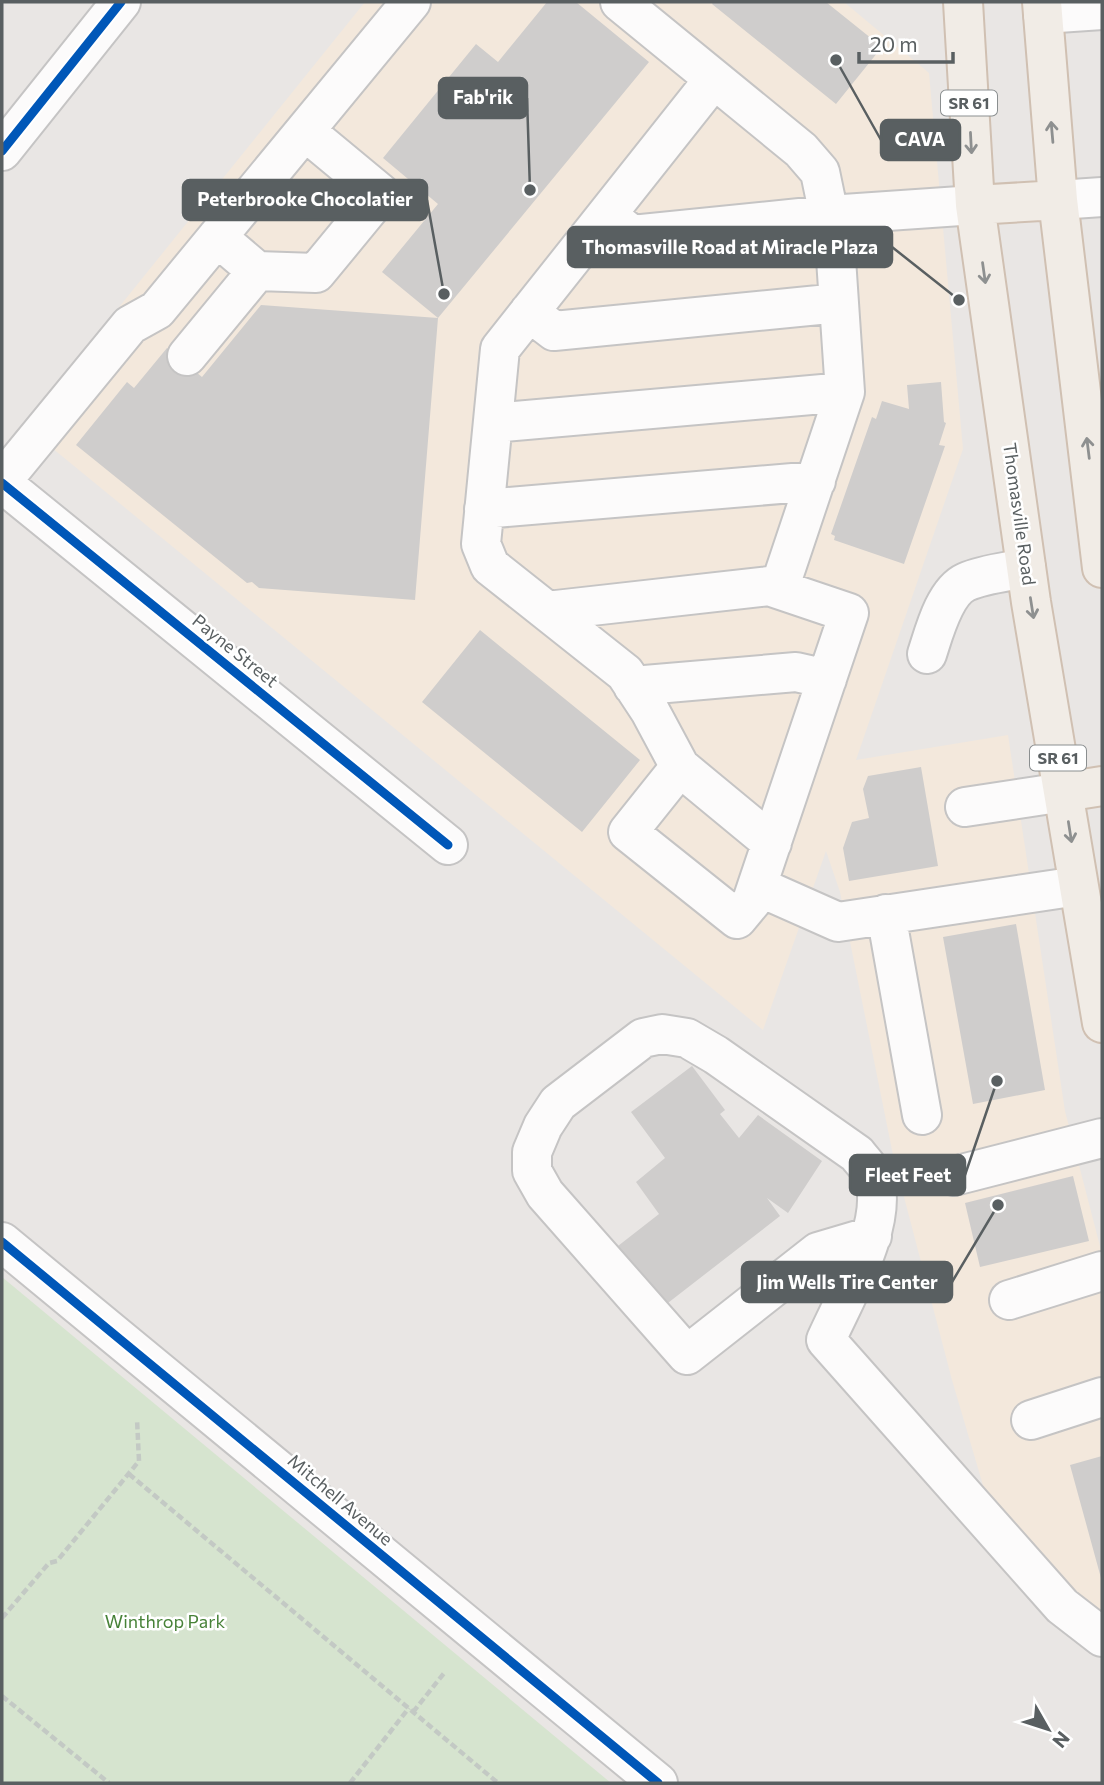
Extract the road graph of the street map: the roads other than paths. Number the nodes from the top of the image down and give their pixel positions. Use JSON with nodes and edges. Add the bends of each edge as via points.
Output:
{"nodes":[{"id":1,"x":121,"y":2,"type":"edge"},
{"id":2,"x":411,"y":2,"type":"edge"},
{"id":3,"x":620,"y":2,"type":"edge"},
{"id":4,"x":962,"y":2,"type":"edge"},
{"id":5,"x":1042,"y":8,"type":"edge"},
{"id":6,"x":1097,"y":8,"type":"edge"},
{"id":7,"x":714,"y":79,"type":"junction"},
{"id":8,"x":305,"y":131,"type":"junction"},
{"id":9,"x":2,"y":151,"type":"edge"},
{"id":10,"x":1102,"y":197,"type":"edge"},
{"id":11,"x":1058,"y":200,"type":"junction"},
{"id":12,"x":975,"y":205,"type":"junction"},
{"id":13,"x":607,"y":215,"type":"junction"},
{"id":14,"x":828,"y":215,"type":"junction"},
{"id":15,"x":217,"y":237,"type":"junction"},
{"id":16,"x":257,"y":271,"type":"junction"},
{"id":17,"x":839,"y":303,"type":"junction"},
{"id":18,"x":530,"y":312,"type":"junction"},
{"id":19,"x":187,"y":356,"type":"dead end"},
{"id":20,"x":845,"y":392,"type":"junction"},
{"id":21,"x":493,"y":424,"type":"junction"},
{"id":22,"x":816,"y":481,"type":"junction"},
{"id":23,"x":2,"y":482,"type":"edge"},
{"id":24,"x":484,"y":509,"type":"junction"},
{"id":25,"x":1026,"y":568,"type":"junction"},
{"id":26,"x":1102,"y":568,"type":"edge"},
{"id":27,"x":779,"y":589,"type":"junction"},
{"id":28,"x":547,"y":611,"type":"junction"},
{"id":29,"x":927,"y":654,"type":"dead end"},
{"id":30,"x":827,"y":679,"type":"junction"},
{"id":31,"x":633,"y":686,"type":"junction"},
{"id":32,"x":680,"y":767,"type":"junction"},
{"id":33,"x":1102,"y":786,"type":"edge"},
{"id":34,"x":1064,"y":792,"type":"junction"},
{"id":35,"x":965,"y":807,"type":"dead end"},
{"id":36,"x":772,"y":843,"type":"junction"},
{"id":37,"x":449,"y":845,"type":"dead end"},
{"id":38,"x":1078,"y":886,"type":"junction"},
{"id":39,"x":757,"y":887,"type":"junction"},
{"id":40,"x":886,"y":914,"type":"junction"},
{"id":41,"x":1102,"y":1023,"type":"edge"},
{"id":42,"x":922,"y":1115,"type":"dead end"},
{"id":43,"x":1102,"y":1138,"type":"edge"},
{"id":44,"x":954,"y":1176,"type":"dead end"},
{"id":45,"x":872,"y":1236,"type":"junction"},
{"id":46,"x":2,"y":1242,"type":"edge"},
{"id":47,"x":1102,"y":1271,"type":"edge"},
{"id":48,"x":1009,"y":1300,"type":"dead end"},
{"id":49,"x":1102,"y":1397,"type":"edge"},
{"id":50,"x":1031,"y":1420,"type":"dead end"},
{"id":51,"x":1102,"y":1637,"type":"edge"},
{"id":52,"x":658,"y":1783,"type":"edge"}],
"edges":[{"from":1,"to":9,"type":"street"},
{"from":2,"to":8,"type":"street"},
{"from":3,"to":7,"type":"street"},
{"from":4,"to":12,"type":"main road","name":"Thomasville Road","number":"SR 61","one_way":true},
{"from":5,"to":6,"type":"street"},
{"from":11,"to":5,"type":"main road","one_way":true},
{"from":7,"to":13,"type":"street"},
{"from":7,"to":14,"type":"street","via":[[805,154],[820,172]]},
{"from":8,"to":15,"type":"street"},
{"from":8,"to":16,"type":"street","via":[[381,194],[316,273]]},
{"from":10,"to":11,"type":"street"},
{"from":11,"to":12,"type":"main road"},
{"from":26,"to":11,"type":"main road","one_way":true},
{"from":12,"to":14,"type":"street"},
{"from":12,"to":25,"type":"main road","name":"Thomasville Road","number":"SR 61","one_way":true},
{"from":13,"to":14,"type":"street","via":[[632,235]]},
{"from":13,"to":18,"type":"street"},
{"from":14,"to":17,"type":"street"},
{"from":15,"to":16,"type":"street"},
{"from":15,"to":23,"type":"street","via":[[157,310],[130,325]]},
{"from":16,"to":19,"type":"street"},
{"from":17,"to":18,"type":"street","via":[[554,331]]},
{"from":17,"to":20,"type":"street"},
{"from":18,"to":21,"type":"street","via":[[500,349]]},
{"from":20,"to":21,"type":"street"},
{"from":20,"to":22,"type":"street"},
{"from":21,"to":24,"type":"street"},
{"from":22,"to":24,"type":"street"},
{"from":22,"to":27,"type":"street"},
{"from":23,"to":37,"type":"street","name":"Payne Street"},
{"from":24,"to":28,"type":"street","via":[[481,544],[490,566]]},
{"from":25,"to":29,"type":"street","via":[[965,582],[952,593]]},
{"from":25,"to":34,"type":"main road","name":"Thomasville Road","number":"SR 61","one_way":true},
{"from":27,"to":28,"type":"street","via":[[769,586]]},
{"from":27,"to":30,"type":"street","via":[[849,613]]},
{"from":28,"to":31,"type":"street","via":[[625,673]]},
{"from":30,"to":31,"type":"street","via":[[796,672]]},
{"from":30,"to":36,"type":"street"},
{"from":31,"to":32,"type":"street"},
{"from":32,"to":36,"type":"street"},
{"from":32,"to":39,"type":"street","via":[[628,832],[737,919]]},
{"from":33,"to":34,"type":"main road"},
{"from":34,"to":35,"type":"street"},
{"from":34,"to":38,"type":"main road","name":"Thomasville Road","number":"SR 61","one_way":true},
{"from":36,"to":39,"type":"street"},
{"from":38,"to":40,"type":"street"},
{"from":38,"to":41,"type":"main road","name":"Thomasville Road","number":"SR 61"},
{"from":39,"to":40,"type":"street","via":[[838,922]]},
{"from":40,"to":42,"type":"street"},
{"from":43,"to":44,"type":"street"},
{"from":45,"to":45,"type":"street","via":[[818,1252],[687,1355],[545,1194],[532,1171],[532,1152],[558,1103],[643,1038],[662,1034],[687,1038],[857,1154],[873,1175],[879,1200]]},
{"from":45,"to":51,"type":"street","via":[[826,1340],[1062,1605]]},
{"from":46,"to":52,"type":"street","name":"Mitchell Avenue"},
{"from":47,"to":48,"type":"street"},
{"from":49,"to":50,"type":"street"}]}
